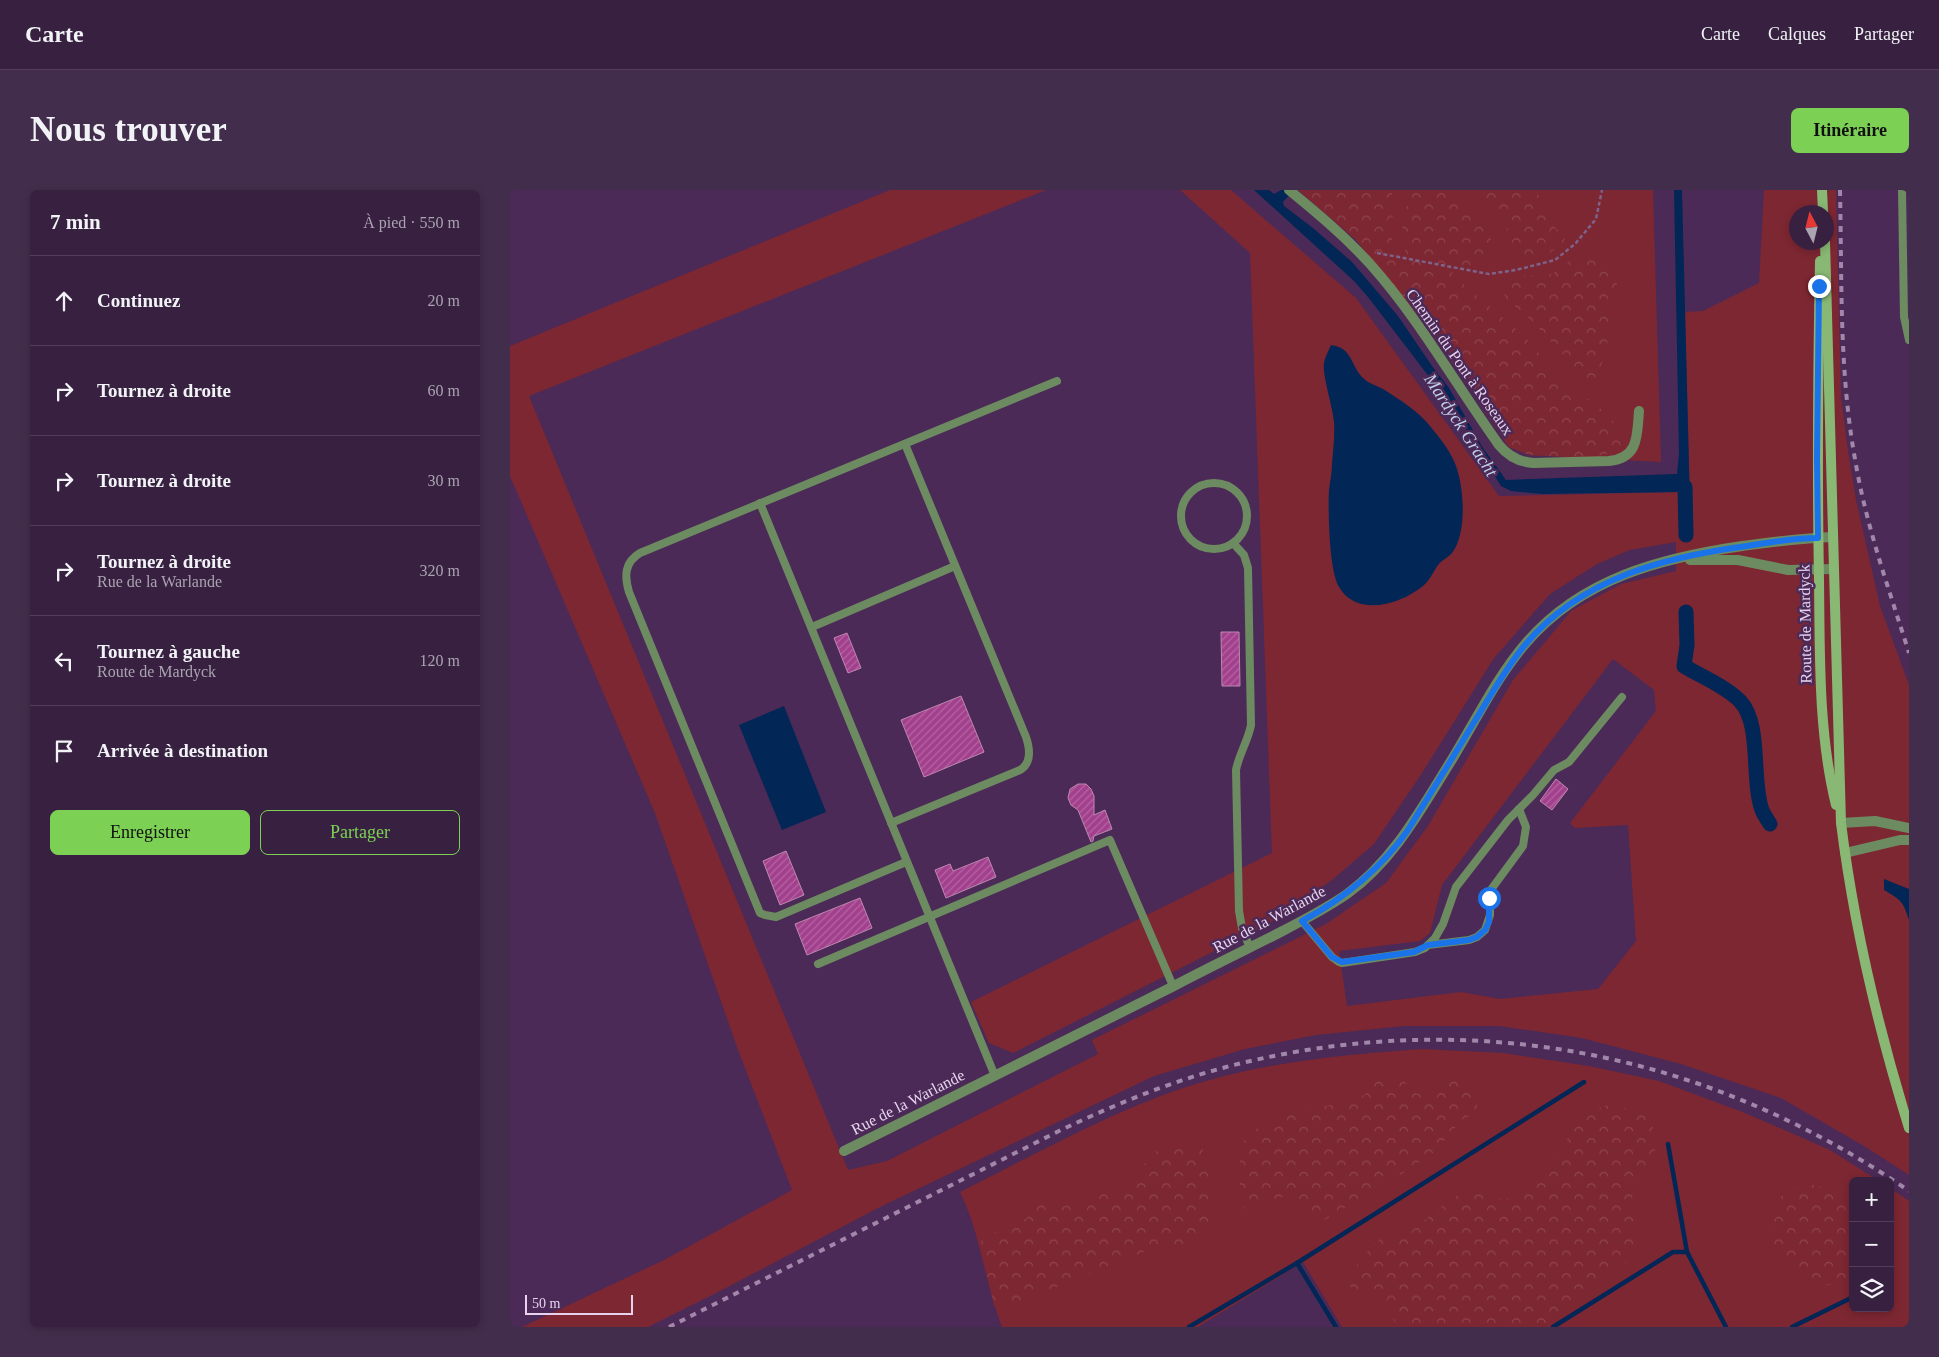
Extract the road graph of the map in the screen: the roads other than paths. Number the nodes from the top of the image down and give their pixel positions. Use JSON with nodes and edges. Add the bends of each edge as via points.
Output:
{"nodes":[{"id":1,"x":1822,"y":190,"type":"edge"},
{"id":2,"x":1902,"y":190,"type":"edge"},
{"id":3,"x":1292,"y":192,"type":"edge"},
{"id":4,"x":1822,"y":205,"type":"edge"},
{"id":5,"x":1820,"y":250,"type":"edge"},
{"id":6,"x":1825,"y":250,"type":"edge"},
{"id":7,"x":1909,"y":340,"type":"edge"},
{"id":8,"x":1057,"y":381,"type":"dead end"},
{"id":9,"x":1639,"y":411,"type":"dead end"},
{"id":10,"x":904,"y":444,"type":"junction"},
{"id":11,"x":760,"y":503,"type":"junction"},
{"id":12,"x":1833,"y":537,"type":"junction"},
{"id":13,"x":1818,"y":538,"type":"junction"},
{"id":14,"x":1233,"y":543,"type":"junction"},
{"id":15,"x":1655,"y":565,"type":"junction"},
{"id":16,"x":955,"y":566,"type":"junction"},
{"id":17,"x":1834,"y":569,"type":"junction"},
{"id":18,"x":1819,"y":570,"type":"junction"},
{"id":19,"x":812,"y":627,"type":"junction"},
{"id":20,"x":1622,"y":697,"type":"dead end"},
{"id":21,"x":1519,"y":809,"type":"junction"},
{"id":22,"x":891,"y":823,"type":"junction"},
{"id":23,"x":1841,"y":823,"type":"junction"},
{"id":24,"x":1909,"y":828,"type":"edge"},
{"id":25,"x":1909,"y":840,"type":"edge"},
{"id":26,"x":1845,"y":853,"type":"junction"},
{"id":27,"x":906,"y":862,"type":"junction"},
{"id":28,"x":929,"y":918,"type":"junction"},
{"id":29,"x":1302,"y":921,"type":"junction"},
{"id":30,"x":1428,"y":945,"type":"junction"},
{"id":31,"x":1250,"y":948,"type":"junction"},
{"id":32,"x":818,"y":964,"type":"dead end"},
{"id":33,"x":1173,"y":986,"type":"junction"},
{"id":34,"x":995,"y":1076,"type":"junction"},
{"id":35,"x":1909,"y":1128,"type":"edge"},
{"id":36,"x":844,"y":1151,"type":"dead end"}],
"edges":[{"from":1,"to":4,"type":"main road"},
{"from":2,"to":7,"type":"lane","via":[[1904,316]]},
{"from":3,"to":9,"type":"street","name":"Chemin du Pont à Roseaux","via":[[1371,264],[1400,300],[1499,445],[1515,458],[1533,463],[1621,459],[1635,444]]},
{"from":5,"to":13,"type":"main road","name":"Route de Mardyck"},
{"from":6,"to":12,"type":"main road","name":"Route de Mardyck"},
{"from":8,"to":10,"type":"lane"},
{"from":10,"to":11,"type":"lane"},
{"from":10,"to":16,"type":"lane"},
{"from":11,"to":19,"type":"lane"},
{"from":11,"to":27,"type":"lane","via":[[635,556],[626,570],[628,592],[760,913],[776,917]]},
{"from":12,"to":13,"type":"street","name":"Rue de la Warlande"},
{"from":12,"to":17,"type":"main road","name":"Route de Mardyck"},
{"from":13,"to":15,"type":"street","name":"Rue de la Warlande","via":[[1709,551]]},
{"from":13,"to":18,"type":"main road","name":"Route de Mardyck"},
{"from":14,"to":14,"type":"lane","via":[[1241,536],[1247,521],[1247,510],[1240,495],[1222,484],[1211,483],[1196,489],[1188,496],[1182,511],[1182,522],[1192,541],[1207,548],[1223,548]]},
{"from":14,"to":31,"type":"lane","via":[[1248,564],[1251,726],[1236,775],[1239,911]]},
{"from":15,"to":18,"type":"street","name":"Rue de la Warlande","via":[[1731,559],[1788,570]]},
{"from":15,"to":29,"type":"street","name":"Rue de la Warlande","via":[[1603,583],[1568,605],[1538,631],[1497,685],[1392,852],[1350,892]]},
{"from":16,"to":19,"type":"lane"},
{"from":16,"to":22,"type":"lane","via":[[1026,737],[1028,758],[1020,770]]},
{"from":17,"to":18,"type":"street","name":"Rue de la Warlande"},
{"from":17,"to":23,"type":"main road","name":"Route de Mardyck"},
{"from":18,"to":23,"type":"main road","name":"Route de Mardyck","via":[[1823,716],[1831,781]]},
{"from":19,"to":22,"type":"lane"},
{"from":20,"to":21,"type":"lane","via":[[1569,762],[1554,770]]},
{"from":21,"to":30,"type":"lane","via":[[1459,882],[1441,928]]},
{"from":21,"to":30,"type":"lane","via":[[1526,827],[1523,846],[1490,891],[1490,915],[1485,930],[1469,940]]},
{"from":22,"to":27,"type":"lane"},
{"from":23,"to":24,"type":"street","via":[[1875,821]]},
{"from":23,"to":26,"type":"main road","name":"Route de Mardyck"},
{"from":25,"to":26,"type":"street"},
{"from":26,"to":35,"type":"main road","name":"Route de Mardyck","via":[[1869,984]]},
{"from":27,"to":28,"type":"lane"},
{"from":28,"to":32,"type":"lane"},
{"from":28,"to":33,"type":"lane","via":[[1110,840]]},
{"from":28,"to":34,"type":"lane"},
{"from":29,"to":30,"type":"lane","via":[[1332,957],[1342,962],[1414,952]]},
{"from":29,"to":31,"type":"street","name":"Rue de la Warlande"},
{"from":31,"to":33,"type":"street","name":"Rue de la Warlande"},
{"from":33,"to":34,"type":"street","name":"Rue de la Warlande"},
{"from":34,"to":36,"type":"street","name":"Rue de la Warlande"}]}
